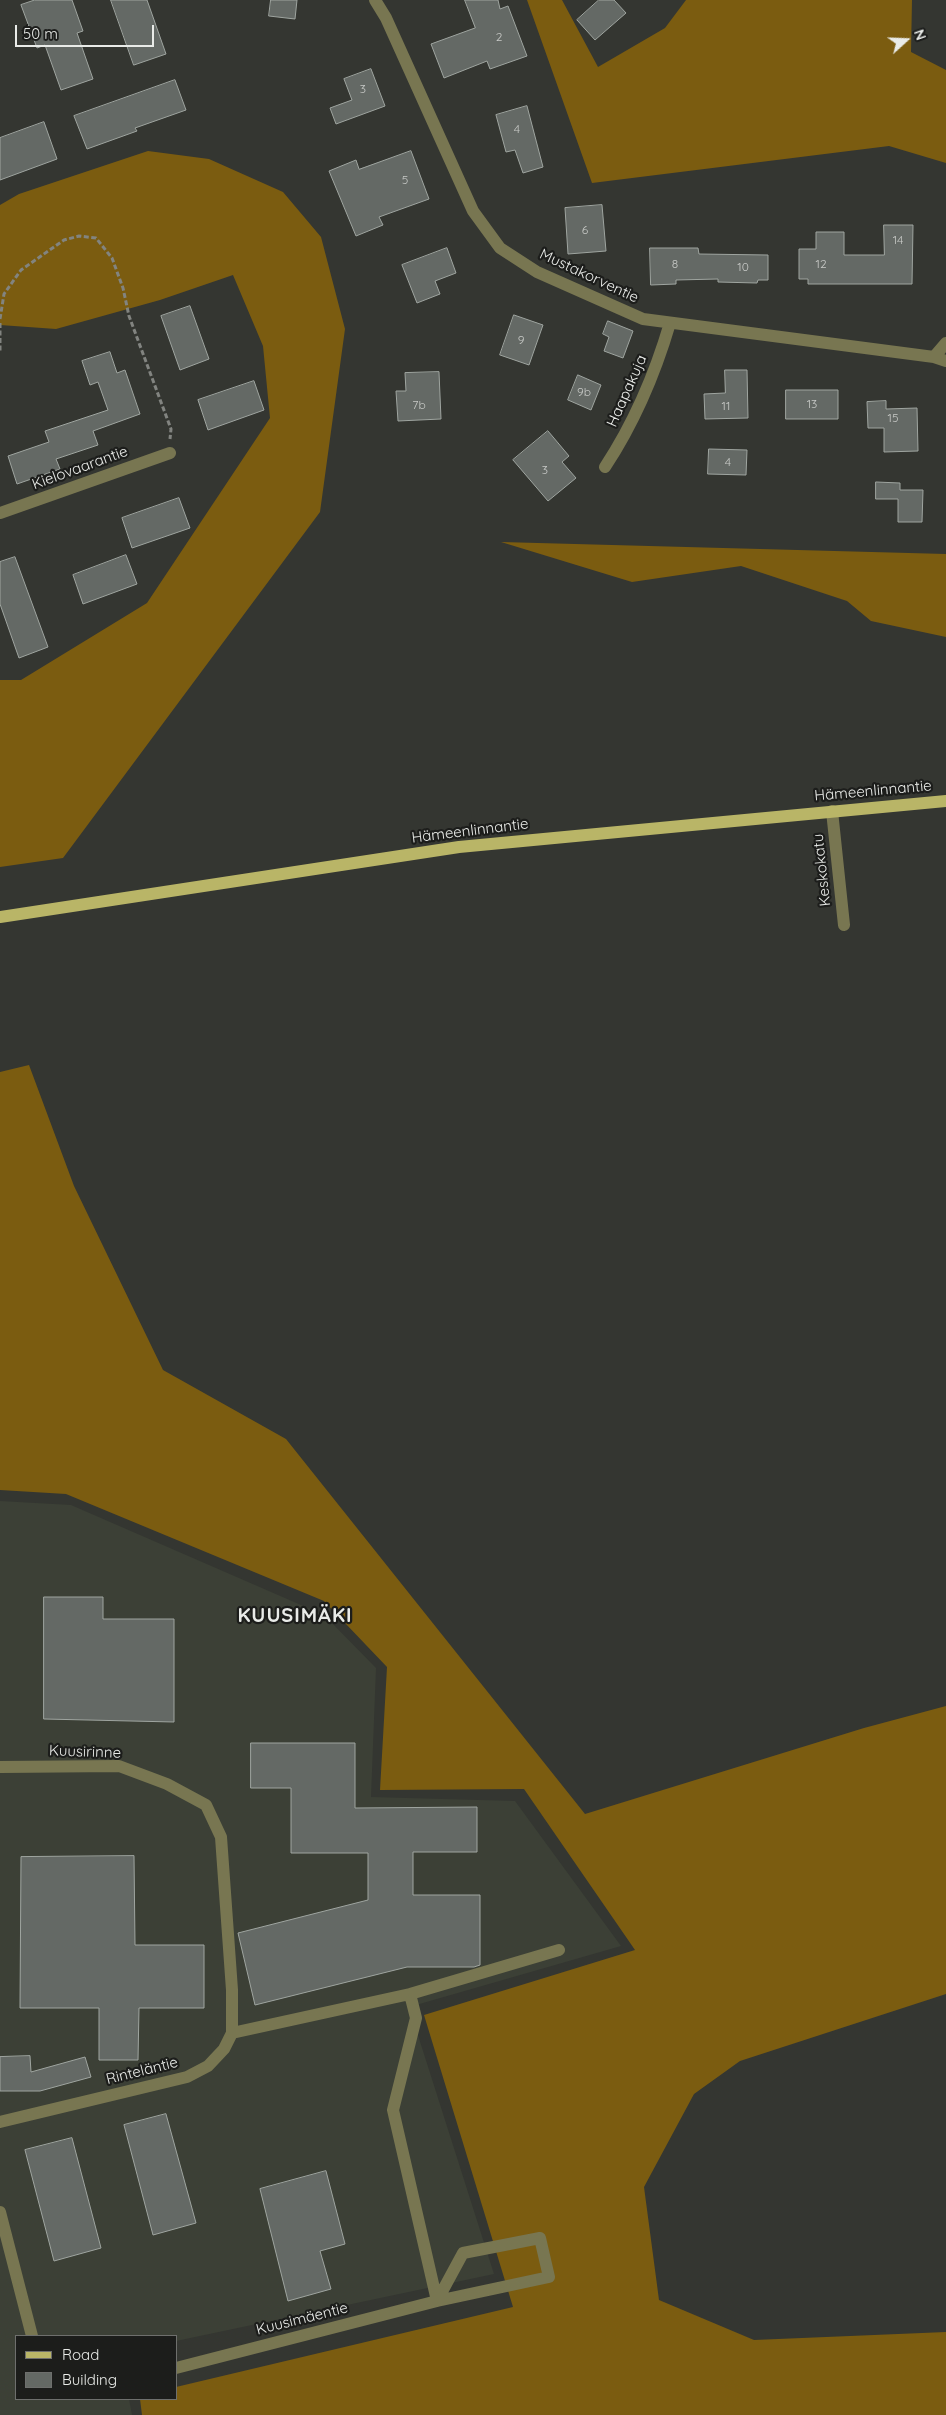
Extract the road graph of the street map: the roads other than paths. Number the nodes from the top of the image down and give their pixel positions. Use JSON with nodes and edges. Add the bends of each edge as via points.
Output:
{"nodes":[{"id":1,"x":375,"y":0,"type":"edge"},
{"id":2,"x":670,"y":323,"type":"junction"},
{"id":3,"x":946,"y":343,"type":"edge"},
{"id":4,"x":940,"y":359,"type":"edge"},
{"id":5,"x":170,"y":453,"type":"road end"},
{"id":6,"x":605,"y":467,"type":"dead end"},
{"id":7,"x":0,"y":513,"type":"edge"},
{"id":8,"x":946,"y":801,"type":"edge"},
{"id":9,"x":832,"y":811,"type":"junction"},
{"id":10,"x":0,"y":917,"type":"edge"},
{"id":11,"x":844,"y":925,"type":"dead end"},
{"id":12,"x":0,"y":1767,"type":"edge"},
{"id":13,"x":559,"y":1950,"type":"dead end"},
{"id":14,"x":410,"y":1994,"type":"junction"},
{"id":15,"x":232,"y":2033,"type":"junction"},
{"id":16,"x":0,"y":2122,"type":"edge"},
{"id":17,"x":0,"y":2212,"type":"edge"},
{"id":18,"x":437,"y":2301,"type":"junction"},
{"id":19,"x":32,"y":2335,"type":"edge"},
{"id":20,"x":178,"y":2367,"type":"edge"}],
"edges":[{"from":1,"to":2,"type":"street","name":"Mustakorventie","via":[[473,211],[500,248],[537,272],[643,318]]},
{"from":2,"to":4,"type":"street","name":"Mustakorventie"},
{"from":2,"to":6,"type":"street","name":"Haapakuja","via":[[626,436]]},
{"from":3,"to":4,"type":"street"},
{"from":5,"to":7,"type":"street","name":"Kielovaarantie"},
{"from":8,"to":9,"type":"main road","name":"Hämeenlinnantie"},
{"from":9,"to":10,"type":"main road","name":"Hämeenlinnantie","via":[[459,846]]},
{"from":9,"to":11,"type":"street","name":"Keskokatu"},
{"from":12,"to":15,"type":"street","name":"Kuusirinne","via":[[119,1766],[167,1784],[206,1805],[221,1837]]},
{"from":13,"to":14,"type":"street"},
{"from":14,"to":15,"type":"street"},
{"from":14,"to":18,"type":"street","via":[[416,2018],[393,2110]]},
{"from":15,"to":16,"type":"street","name":"Rinteläntie","via":[[224,2049],[208,2066],[187,2078]]},
{"from":17,"to":19,"type":"street"},
{"from":18,"to":18,"type":"street","name":"Kuusimäentie","via":[[549,2277],[540,2238],[463,2253]]},
{"from":18,"to":20,"type":"street","name":"Kuusimäentie"}]}
